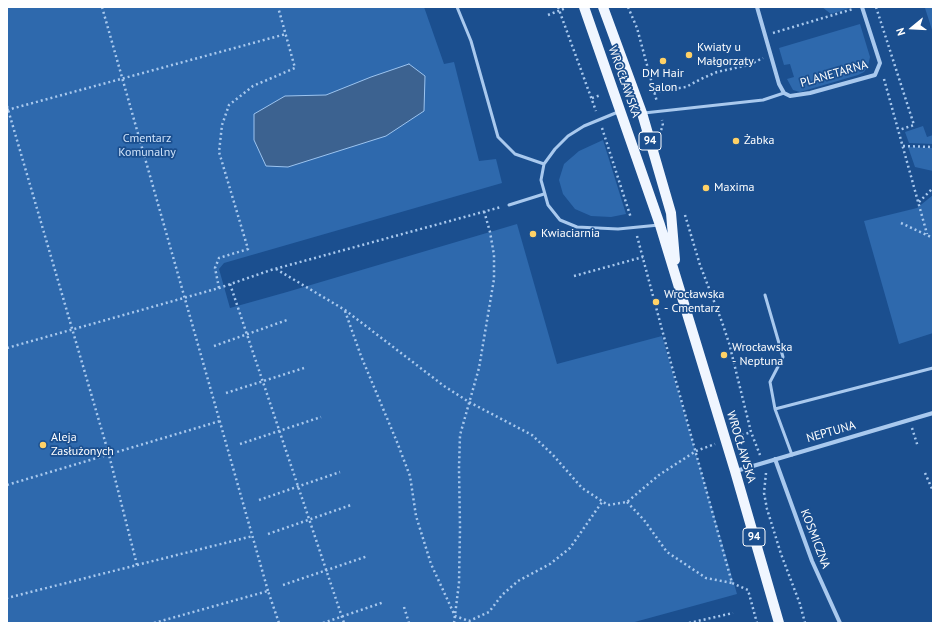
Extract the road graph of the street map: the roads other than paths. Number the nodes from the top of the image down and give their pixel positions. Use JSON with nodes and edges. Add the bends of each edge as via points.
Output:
{"nodes":[{"id":1,"x":457,"y":7,"type":"edge"},
{"id":2,"x":584,"y":7,"type":"edge"},
{"id":3,"x":603,"y":7,"type":"edge"},
{"id":4,"x":757,"y":7,"type":"edge"},
{"id":5,"x":862,"y":7,"type":"edge"},
{"id":6,"x":784,"y":93,"type":"junction"},
{"id":7,"x":620,"y":112,"type":"junction"},
{"id":8,"x":642,"y":113,"type":"junction"},
{"id":9,"x":544,"y":164,"type":"junction"},
{"id":10,"x":544,"y":194,"type":"junction"},
{"id":11,"x":509,"y":205,"type":"road end"},
{"id":12,"x":660,"y":225,"type":"junction"},
{"id":13,"x":677,"y":280,"type":"junction"},
{"id":14,"x":765,"y":295,"type":"dead end"},
{"id":15,"x":933,"y":368,"type":"edge"},
{"id":16,"x":775,"y":408,"type":"junction"},
{"id":17,"x":933,"y":413,"type":"edge"},
{"id":18,"x":792,"y":455,"type":"junction"},
{"id":19,"x":775,"y":459,"type":"junction"},
{"id":20,"x":735,"y":471,"type":"junction"},
{"id":21,"x":779,"y":623,"type":"edge"},
{"id":22,"x":840,"y":623,"type":"edge"}],
"edges":[{"from":1,"to":9,"type":"lane","via":[[471,41],[498,136],[515,154]]},
{"from":2,"to":7,"type":"main road","name":"WROCŁAWSKA","number":"94"},
{"from":3,"to":8,"type":"main road","name":"WROCŁAWSKA","number":"94"},
{"from":4,"to":6,"type":"street","via":[[779,84]]},
{"from":5,"to":6,"type":"street","name":"PLANETARNA","via":[[880,63],[875,75],[810,93],[790,96]]},
{"from":6,"to":8,"type":"lane","via":[[763,100]]},
{"from":7,"to":9,"type":"lane","via":[[584,126],[568,136]]},
{"from":7,"to":12,"type":"main road","name":"WROCŁAWSKA","number":"94"},
{"from":8,"to":13,"type":"main road","name":"WROCŁAWSKA","number":"94","via":[[671,213]]},
{"from":9,"to":10,"type":"lane","via":[[540,180]]},
{"from":10,"to":11,"type":"lane"},
{"from":10,"to":12,"type":"lane","via":[[548,205],[560,220],[576,227],[618,229]]},
{"from":12,"to":13,"type":"main road","name":"WROCŁAWSKA","number":"94"},
{"from":13,"to":20,"type":"main road","name":"WROCŁAWSKA","number":"94"},
{"from":14,"to":16,"type":"lane","via":[[783,357],[770,382]]},
{"from":15,"to":16,"type":"lane"},
{"from":16,"to":18,"type":"lane"},
{"from":17,"to":18,"type":"street","name":"NEPTUNA"},
{"from":18,"to":19,"type":"street","name":"NEPTUNA"},
{"from":19,"to":20,"type":"street","name":"NEPTUNA"},
{"from":19,"to":22,"type":"street","name":"KOSMICZNA","via":[[812,561]]},
{"from":20,"to":21,"type":"main road","name":"WROCŁAWSKA","number":"94"}]}
